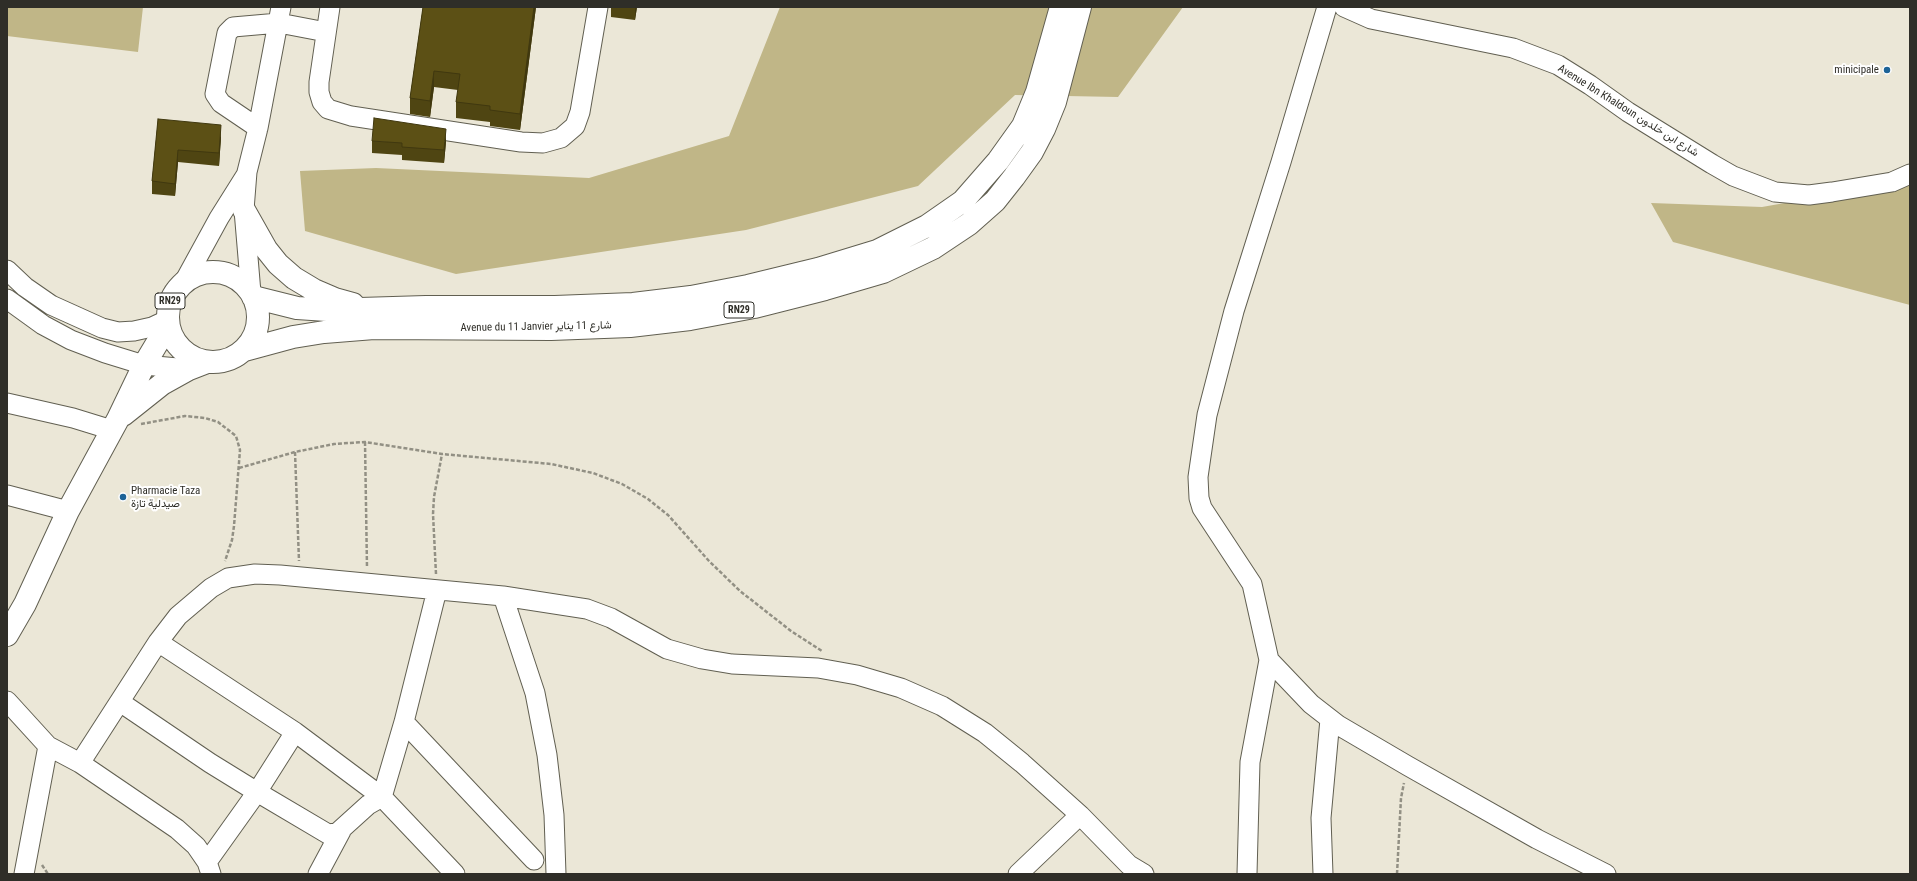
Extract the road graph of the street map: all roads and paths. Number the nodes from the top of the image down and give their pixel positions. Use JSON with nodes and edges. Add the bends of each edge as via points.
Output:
{"nodes":[{"id":1,"x":330,"y":7,"type":"edge"},
{"id":2,"x":598,"y":7,"type":"edge"},
{"id":3,"x":1060,"y":7,"type":"edge"},
{"id":4,"x":1080,"y":7,"type":"edge"},
{"id":5,"x":1327,"y":7,"type":"edge"},
{"id":6,"x":1344,"y":7,"type":"edge"},
{"id":7,"x":280,"y":15,"type":"edge"},
{"id":8,"x":326,"y":32,"type":"junction"},
{"id":9,"x":258,"y":128,"type":"junction"},
{"id":10,"x":248,"y":172,"type":"junction"},
{"id":11,"x":1910,"y":174,"type":"edge"},
{"id":12,"x":244,"y":210,"type":"junction"},
{"id":13,"x":7,"y":270,"type":"edge"},
{"id":14,"x":184,"y":282,"type":"junction"},
{"id":15,"x":252,"y":295,"type":"junction"},
{"id":16,"x":7,"y":299,"type":"edge"},
{"id":17,"x":374,"y":309,"type":"junction"},
{"id":18,"x":168,"y":323,"type":"junction"},
{"id":19,"x":244,"y":350,"type":"junction"},
{"id":20,"x":144,"y":365,"type":"junction"},
{"id":21,"x":198,"y":366,"type":"junction"},
{"id":22,"x":7,"y":403,"type":"edge"},
{"id":23,"x":115,"y":424,"type":"junction"},
{"id":24,"x":365,"y":442,"type":"junction"},
{"id":25,"x":295,"y":452,"type":"junction"},
{"id":26,"x":442,"y":454,"type":"junction"},
{"id":27,"x":239,"y":468,"type":"junction"},
{"id":28,"x":7,"y":495,"type":"edge"},
{"id":29,"x":68,"y":511,"type":"junction"},
{"id":30,"x":222,"y":567,"type":"dead end"},
{"id":31,"x":300,"y":577,"type":"junction"},
{"id":32,"x":367,"y":583,"type":"junction"},
{"id":33,"x":31,"y":588,"type":"junction"},
{"id":34,"x":437,"y":590,"type":"junction"},
{"id":35,"x":503,"y":596,"type":"junction"},
{"id":36,"x":7,"y":604,"type":"edge"},
{"id":37,"x":7,"y":635,"type":"edge"},
{"id":38,"x":158,"y":642,"type":"junction"},
{"id":39,"x":824,"y":653,"type":"dead end"},
{"id":40,"x":1269,"y":660,"type":"junction"},
{"id":41,"x":7,"y":701,"type":"edge"},
{"id":42,"x":120,"y":702,"type":"junction"},
{"id":43,"x":1330,"y":719,"type":"junction"},
{"id":44,"x":404,"y":722,"type":"junction"},
{"id":45,"x":295,"y":732,"type":"junction"},
{"id":46,"x":48,"y":746,"type":"junction"},
{"id":47,"x":80,"y":763,"type":"junction"},
{"id":48,"x":1408,"y":766,"type":"junction"},
{"id":49,"x":257,"y":792,"type":"junction"},
{"id":50,"x":382,"y":797,"type":"junction"},
{"id":51,"x":1080,"y":815,"type":"junction"},
{"id":52,"x":341,"y":831,"type":"junction"},
{"id":53,"x":534,"y":860,"type":"dead end"},
{"id":54,"x":209,"y":868,"type":"edge"},
{"id":55,"x":1583,"y":870,"type":"edge"},
{"id":56,"x":24,"y":874,"type":"edge"},
{"id":57,"x":318,"y":874,"type":"edge"},
{"id":58,"x":455,"y":874,"type":"edge"},
{"id":59,"x":556,"y":874,"type":"edge"},
{"id":60,"x":1018,"y":874,"type":"edge"},
{"id":61,"x":1144,"y":874,"type":"edge"},
{"id":62,"x":1247,"y":874,"type":"edge"},
{"id":63,"x":1323,"y":874,"type":"edge"},
{"id":64,"x":1397,"y":874,"type":"edge"},
{"id":65,"x":1606,"y":874,"type":"edge"}],
"edges":[{"from":1,"to":8,"type":"street"},
{"from":2,"to":8,"type":"street","via":[[580,112],[575,126],[561,138],[543,143],[521,142],[352,116],[328,109],[322,102],[319,92]]},
{"from":3,"to":17,"type":"main road","name":"Avenue du 11 Janvier شارع 11 يناير","number":"RN29","via":[[1037,92],[1023,126],[998,162],[963,201],[927,226],[877,251],[748,286],[691,297],[633,304]]},
{"from":4,"to":19,"type":"main road","name":"Avenue du 11 Janvier شارع 11 يناير","number":"RN29","via":[[1052,109],[1032,152],[1014,177],[995,201],[969,224],[933,248],[883,272],[754,307],[690,319],[630,326],[551,329],[367,329],[308,335]]},
{"from":5,"to":40,"type":"street","via":[[1282,162],[1234,310],[1207,415],[1198,478],[1202,508],[1252,584]]},
{"from":6,"to":11,"type":"street","name":"Avenue Ibn Khaldoun شارع ابن خلدون","via":[[1371,19],[1513,48],[1558,65],[1717,167],[1775,192],[1809,195],[1832,192],[1892,182]]},
{"from":7,"to":8,"type":"street"},
{"from":7,"to":9,"type":"street"},
{"from":7,"to":9,"type":"street","via":[[233,27],[227,33],[224,42],[215,94],[221,103]]},
{"from":9,"to":10,"type":"street"},
{"from":10,"to":12,"type":"street"},
{"from":10,"to":14,"type":"street"},
{"from":12,"to":15,"type":"street"},
{"from":12,"to":17,"type":"main road","via":[[266,250],[294,278],[335,299]]},
{"from":13,"to":18,"type":"street","via":[[25,287],[52,305],[102,328],[118,332],[134,331]]},
{"from":14,"to":15,"type":"main road","number":"RN29","via":[[207,272],[220,273],[232,276],[243,283]]},
{"from":14,"to":18,"type":"main road","number":"RN29","via":[[173,295]]},
{"from":15,"to":17,"type":"main road","name":"Avenue du 11 Janvier شارع 11 يناير","number":"RN29","via":[[297,308]]},
{"from":15,"to":19,"type":"main road","number":"RN29","via":[[257,306],[258,325],[251,343]]},
{"from":16,"to":20,"type":"street","via":[[43,325],[71,340]]},
{"from":18,"to":20,"type":"main road","number":"RN29"},
{"from":18,"to":21,"type":"main road","number":"RN29","via":[[172,339]]},
{"from":19,"to":21,"type":"main road","number":"RN29","via":[[234,358]]},
{"from":20,"to":21,"type":"street"},
{"from":20,"to":23,"type":"main road","number":"RN29"},
{"from":21,"to":23,"type":"main road","number":"RN29","via":[[162,384]]},
{"from":22,"to":23,"type":"street","via":[[72,418]]},
{"from":23,"to":27,"type":"path","via":[[184,416],[218,422],[236,436],[240,450]]},
{"from":23,"to":29,"type":"main road","number":"RN29"},
{"from":24,"to":25,"type":"path","via":[[334,444]]},
{"from":24,"to":26,"type":"path"},
{"from":24,"to":32,"type":"path"},
{"from":25,"to":27,"type":"path"},
{"from":25,"to":31,"type":"path"},
{"from":26,"to":34,"type":"path","via":[[433,514]]},
{"from":26,"to":39,"type":"path","via":[[551,464],[593,473],[622,484],[668,515],[740,591]]},
{"from":27,"to":30,"type":"path","via":[[232,540]]},
{"from":28,"to":29,"type":"street"},
{"from":29,"to":33,"type":"main road","number":"RN29"},
{"from":31,"to":32,"type":"street"},
{"from":31,"to":38,"type":"street","via":[[255,574],[228,578],[211,588],[178,616]]},
{"from":32,"to":34,"type":"street"},
{"from":33,"to":36,"type":"main road"},
{"from":33,"to":37,"type":"main road","number":"RN29","via":[[17,620]]},
{"from":34,"to":35,"type":"street"},
{"from":34,"to":44,"type":"street"},
{"from":35,"to":51,"type":"street","via":[[587,609],[611,618],[667,649],[702,659],[732,664],[818,668],[857,675],[901,688],[942,706],[985,733]]},
{"from":35,"to":59,"type":"street","via":[[535,693],[547,754],[554,815]]},
{"from":38,"to":42,"type":"street"},
{"from":38,"to":45,"type":"street"},
{"from":40,"to":43,"type":"street","via":[[1311,704]]},
{"from":40,"to":62,"type":"street","via":[[1250,762]]},
{"from":41,"to":46,"type":"street"},
{"from":42,"to":47,"type":"street"},
{"from":42,"to":49,"type":"street"},
{"from":43,"to":48,"type":"street"},
{"from":43,"to":63,"type":"street","via":[[1321,818]]},
{"from":44,"to":50,"type":"street"},
{"from":44,"to":53,"type":"street"},
{"from":45,"to":49,"type":"street"},
{"from":45,"to":50,"type":"street"},
{"from":46,"to":47,"type":"street"},
{"from":46,"to":56,"type":"street"},
{"from":47,"to":54,"type":"street","via":[[177,829],[196,846]]},
{"from":48,"to":55,"type":"street"},
{"from":48,"to":64,"type":"path","via":[[1401,798]]},
{"from":49,"to":52,"type":"street","via":[[328,834]]},
{"from":49,"to":54,"type":"street"},
{"from":50,"to":52,"type":"street","via":[[360,811]]},
{"from":50,"to":58,"type":"street"},
{"from":51,"to":60,"type":"street"},
{"from":51,"to":61,"type":"street","via":[[1129,865]]},
{"from":52,"to":57,"type":"street"},
{"from":55,"to":65,"type":"street"}]}
